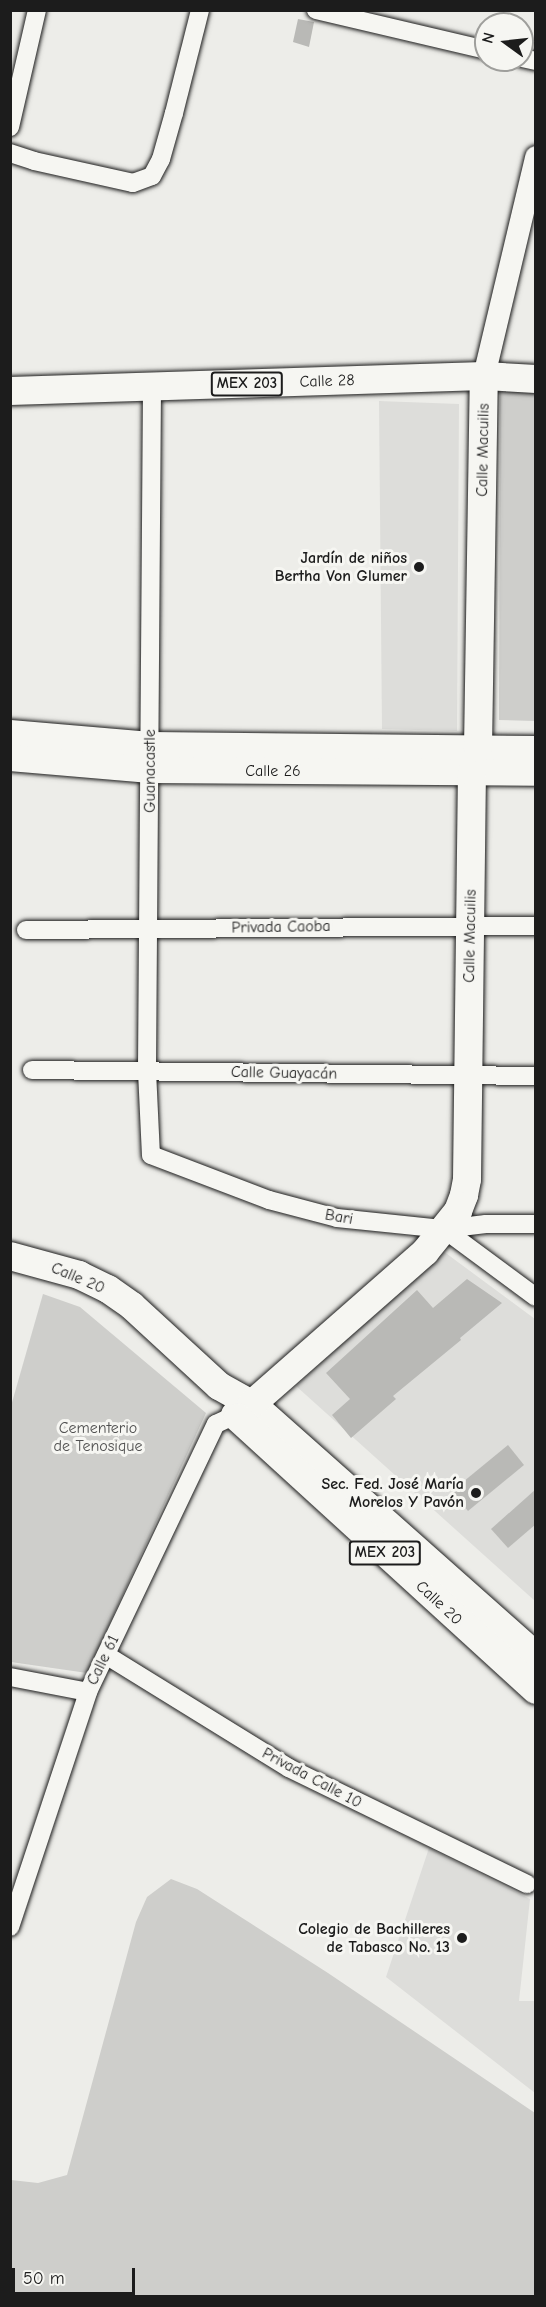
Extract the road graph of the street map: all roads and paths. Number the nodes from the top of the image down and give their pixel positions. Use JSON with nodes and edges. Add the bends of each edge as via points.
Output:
{"nodes":[{"id":1,"x":37,"y":10,"type":"edge"},
{"id":2,"x":200,"y":10,"type":"edge"},
{"id":3,"x":316,"y":10,"type":"edge"},
{"id":4,"x":474,"y":47,"type":"edge"},
{"id":5,"x":10,"y":127,"type":"edge"},
{"id":6,"x":10,"y":153,"type":"edge"},
{"id":7,"x":536,"y":157,"type":"edge"},
{"id":8,"x":484,"y":376,"type":"junction"},
{"id":9,"x":536,"y":379,"type":"edge"},
{"id":10,"x":152,"y":387,"type":"junction"},
{"id":11,"x":10,"y":392,"type":"edge"},
{"id":12,"x":10,"y":733,"type":"edge"},
{"id":13,"x":150,"y":745,"type":"junction"},
{"id":14,"x":536,"y":749,"type":"edge"},
{"id":15,"x":10,"y":758,"type":"edge"},
{"id":16,"x":475,"y":760,"type":"junction"},
{"id":17,"x":150,"y":770,"type":"junction"},
{"id":18,"x":536,"y":773,"type":"edge"},
{"id":19,"x":470,"y":926,"type":"junction"},
{"id":20,"x":536,"y":926,"type":"edge"},
{"id":21,"x":148,"y":929,"type":"junction"},
{"id":22,"x":26,"y":930,"type":"dead end"},
{"id":23,"x":32,"y":1070,"type":"dead end"},
{"id":24,"x":147,"y":1071,"type":"junction"},
{"id":25,"x":468,"y":1075,"type":"junction"},
{"id":26,"x":536,"y":1076,"type":"edge"},
{"id":27,"x":151,"y":1155,"type":"joint"},
{"id":28,"x":536,"y":1224,"type":"edge"},
{"id":29,"x":444,"y":1229,"type":"junction"},
{"id":30,"x":10,"y":1256,"type":"edge"},
{"id":31,"x":536,"y":1297,"type":"edge"},
{"id":32,"x":243,"y":1410,"type":"junction"},
{"id":33,"x":499,"y":1640,"type":"junction"},
{"id":34,"x":106,"y":1655,"type":"junction"},
{"id":35,"x":536,"y":1656,"type":"edge"},
{"id":36,"x":10,"y":1677,"type":"edge"},
{"id":37,"x":536,"y":1690,"type":"edge"},
{"id":38,"x":88,"y":1692,"type":"junction"},
{"id":39,"x":18,"y":1878,"type":"edge"},
{"id":40,"x":527,"y":1884,"type":"dead end"},
{"id":41,"x":10,"y":1927,"type":"edge"}],
"edges":[{"from":1,"to":5,"type":"street"},
{"from":2,"to":6,"type":"street","via":[[161,159],[152,176],[134,183]]},
{"from":3,"to":4,"type":"street"},
{"from":7,"to":8,"type":"street"},
{"from":8,"to":9,"type":"main road","name":"Calle 28","number":"MEX 203"},
{"from":8,"to":10,"type":"main road","name":"Calle 28","number":"MEX 203"},
{"from":8,"to":16,"type":"main road","name":"Calle Macuilis"},
{"from":10,"to":11,"type":"main road","name":"Calle 28","number":"MEX 203"},
{"from":10,"to":13,"type":"street","name":"Guanacastle"},
{"from":12,"to":13,"type":"main road","name":"Calle 26"},
{"from":13,"to":16,"type":"main road","name":"Calle 26"},
{"from":13,"to":17,"type":"street","name":"Guanacastle"},
{"from":14,"to":16,"type":"main road","name":"Calle 26"},
{"from":15,"to":17,"type":"main road","name":"Calle 26"},
{"from":16,"to":17,"type":"main road","name":"Calle 26"},
{"from":16,"to":18,"type":"main road","name":"Calle 26"},
{"from":16,"to":19,"type":"main road","name":"Calle Macuilis"},
{"from":17,"to":21,"type":"street","name":"Guanacastle"},
{"from":19,"to":20,"type":"street","name":"Privada Caoba"},
{"from":19,"to":21,"type":"street","name":"Privada Caoba"},
{"from":19,"to":25,"type":"main road","name":"Calle Macuilis"},
{"from":21,"to":22,"type":"street","name":"Privada Caoba"},
{"from":21,"to":24,"type":"street","name":"Guanacastle"},
{"from":23,"to":24,"type":"street","name":"Calle Guayacán"},
{"from":24,"to":25,"type":"street","name":"Calle Guayacán"},
{"from":24,"to":27,"type":"street","name":"Guanacastle"},
{"from":25,"to":26,"type":"street","name":"Calle Guayacán"},
{"from":25,"to":29,"type":"main road","name":"Calle Macuilis","via":[[467,1179],[458,1211]]},
{"from":27,"to":29,"type":"street","name":"Bari","via":[[269,1200],[337,1218]]},
{"from":28,"to":29,"type":"street","name":"Bari"},
{"from":29,"to":31,"type":"street"},
{"from":29,"to":32,"type":"main road","name":"Calle Macuilis","via":[[425,1252]]},
{"from":30,"to":32,"type":"main road","name":"Calle 20","number":"MEX 203","via":[[50,1265],[108,1289],[132,1306]]},
{"from":32,"to":33,"type":"main road","name":"Calle 20","number":"MEX 203"},
{"from":32,"to":34,"type":"street","name":"Calle 61","via":[[216,1424]]},
{"from":33,"to":35,"type":"main road","name":"Calle 20","number":"MEX 203"},
{"from":33,"to":37,"type":"main road","name":"Calle 20","number":"MEX 203"},
{"from":34,"to":38,"type":"street","name":"Calle 61"},
{"from":34,"to":40,"type":"street","name":"Privada Calle 10","via":[[289,1768]]},
{"from":36,"to":38,"type":"street"},
{"from":38,"to":39,"type":"street","name":"Calle 61"},
{"from":39,"to":41,"type":"street","name":"Calle 61"}]}
